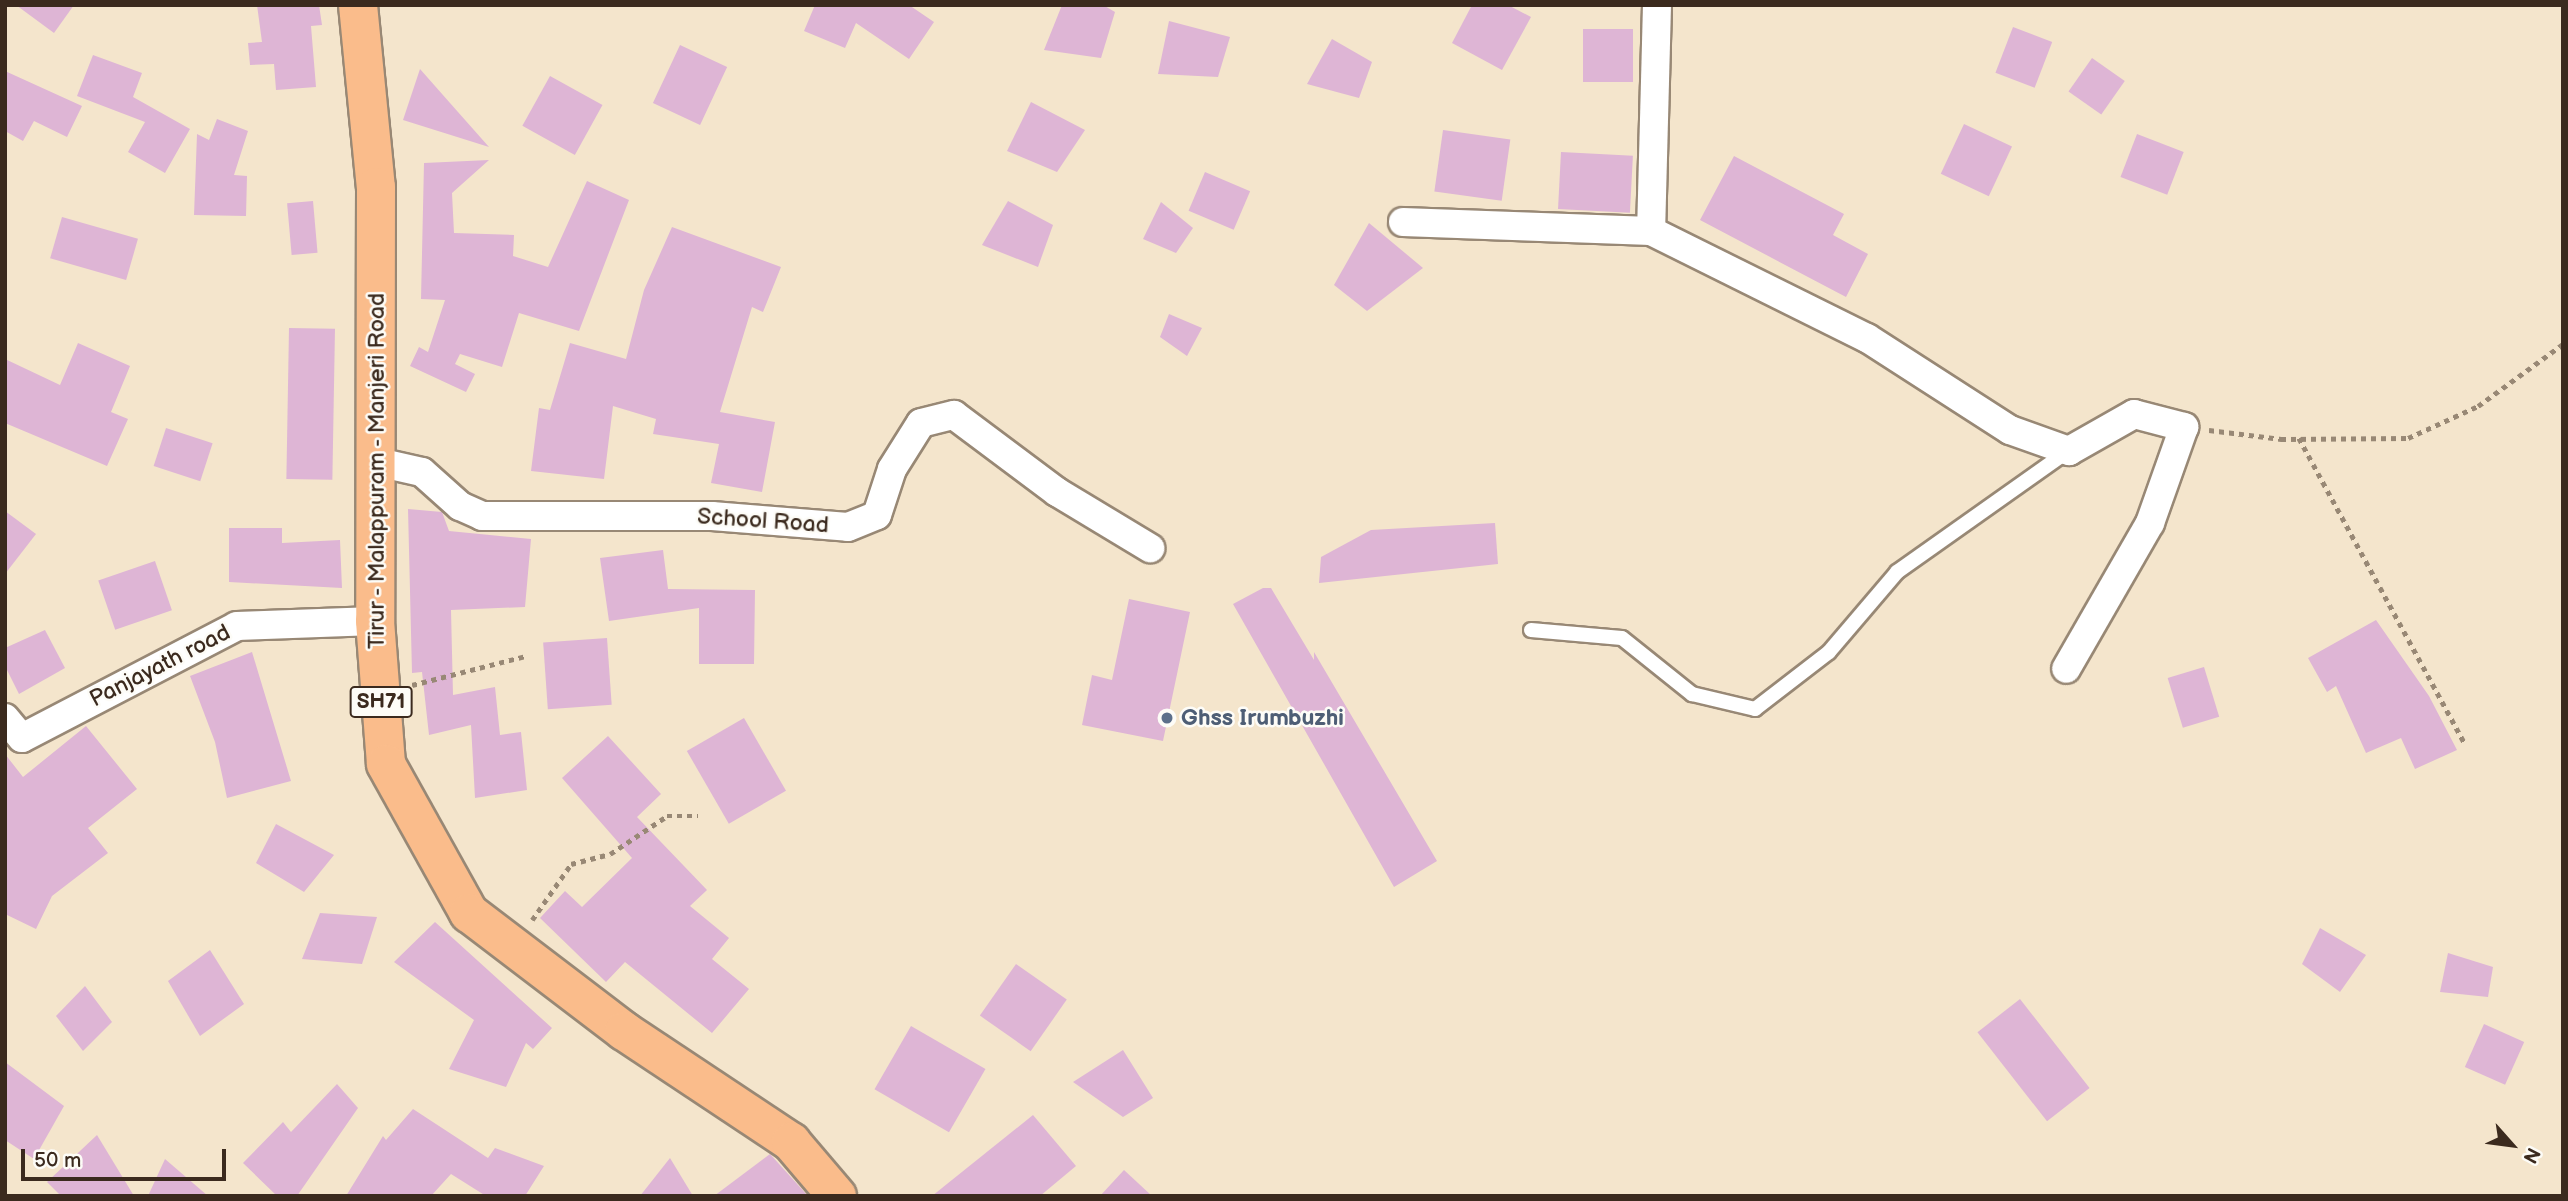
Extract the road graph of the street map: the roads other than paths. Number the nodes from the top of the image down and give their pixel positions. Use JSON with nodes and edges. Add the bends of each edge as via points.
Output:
{"nodes":[{"id":1,"x":358,"y":5,"type":"edge"},
{"id":2,"x":1657,"y":5,"type":"edge"},
{"id":3,"x":1404,"y":222,"type":"dead end"},
{"id":4,"x":1651,"y":231,"type":"junction"},
{"id":5,"x":2069,"y":451,"type":"junction"},
{"id":6,"x":373,"y":461,"type":"junction"},
{"id":7,"x":1150,"y":548,"type":"dead end"},
{"id":8,"x":375,"y":621,"type":"junction"},
{"id":9,"x":1531,"y":630,"type":"dead end"},
{"id":10,"x":2066,"y":669,"type":"dead end"},
{"id":11,"x":5,"y":718,"type":"edge"},
{"id":12,"x":837,"y":1196,"type":"edge"}],
"edges":[{"from":1,"to":6,"type":"main road","name":"Tirur - Malappuram - Manjeri Road","number":"SH71","via":[[369,70],[376,187]]},
{"from":2,"to":4,"type":"street"},
{"from":3,"to":4,"type":"street"},
{"from":4,"to":5,"type":"street","via":[[1867,338],[2010,430]]},
{"from":5,"to":9,"type":"lane","via":[[1896,572],[1829,652],[1755,709],[1692,694],[1622,638]]},
{"from":5,"to":10,"type":"street","via":[[2134,414],[2184,427],[2150,523]]},
{"from":6,"to":7,"type":"street","name":"School Road","via":[[422,472],[460,506],[482,516],[712,516],[848,527],[877,515],[892,469],[921,424],[954,415],[1057,492]]},
{"from":6,"to":8,"type":"main road","name":"Tirur - Malappuram - Manjeri Road","number":"SH71"},
{"from":8,"to":11,"type":"street","name":"Panjayath road","via":[[237,626],[22,738]]},
{"from":8,"to":12,"type":"main road","name":"Tirur - Malappuram - Manjeri Road","number":"SH71","via":[[386,764],[469,912],[624,1031],[791,1142]]}]}
